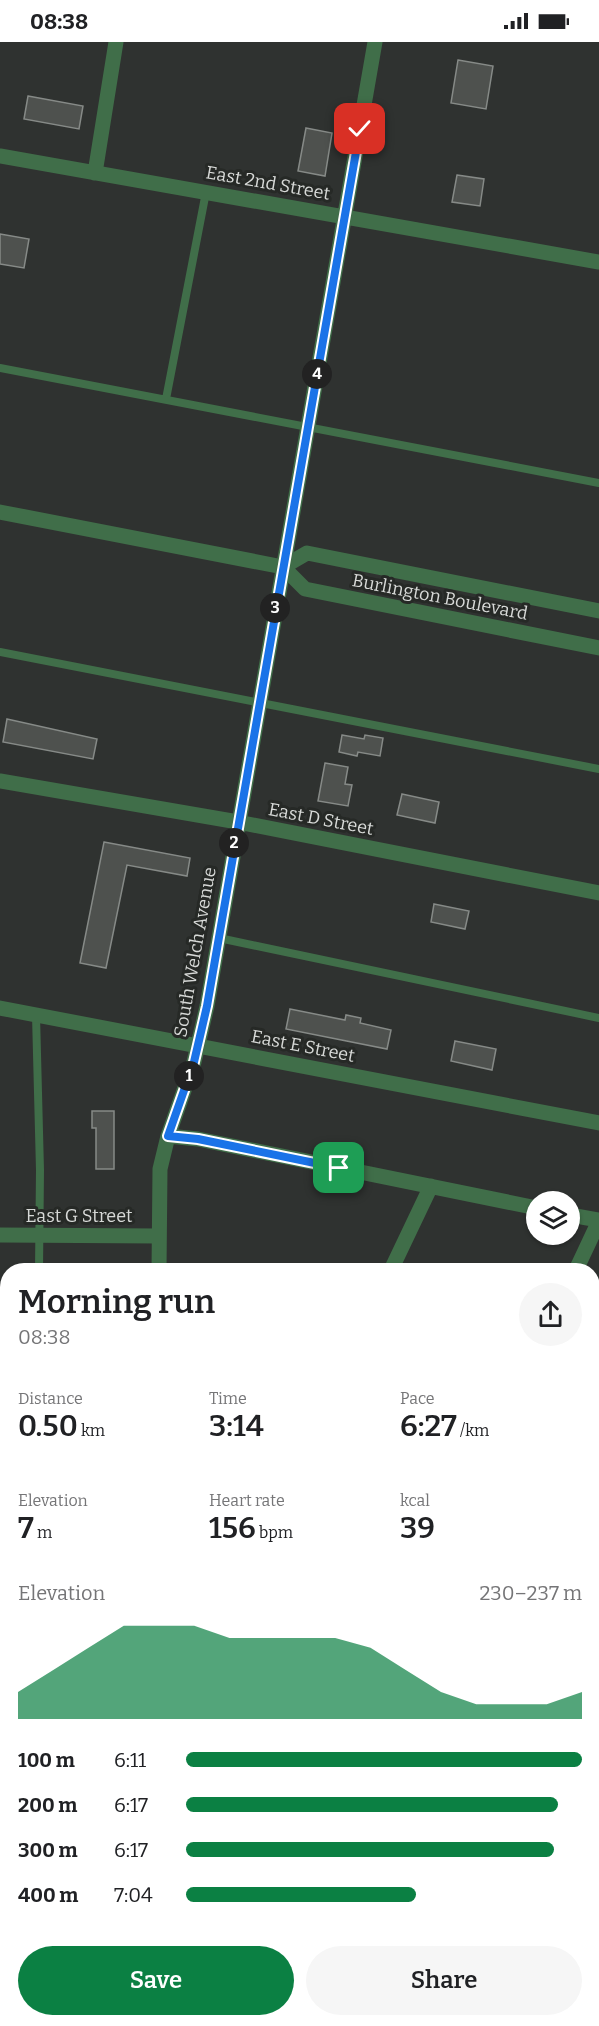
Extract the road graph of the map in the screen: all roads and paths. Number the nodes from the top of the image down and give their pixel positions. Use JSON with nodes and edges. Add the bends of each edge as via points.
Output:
{"nodes":[{"id":1,"x":116,"y":42,"type":"edge"},
{"id":2,"x":375,"y":42,"type":"edge"},
{"id":3,"x":0,"y":156,"type":"edge"},
{"id":4,"x":95,"y":172,"type":"junction"},
{"id":5,"x":206,"y":192,"type":"junction"},
{"id":6,"x":344,"y":217,"type":"junction"},
{"id":7,"x":599,"y":262,"type":"edge"},
{"id":8,"x":0,"y":368,"type":"edge"},
{"id":9,"x":166,"y":399,"type":"junction"},
{"id":10,"x":308,"y":428,"type":"junction"},
{"id":11,"x":599,"y":483,"type":"edge"},
{"id":12,"x":0,"y":512,"type":"edge"},
{"id":13,"x":283,"y":567,"type":"junction"},
{"id":14,"x":599,"y":611,"type":"edge"},
{"id":15,"x":599,"y":648,"type":"edge"},
{"id":16,"x":0,"y":652,"type":"edge"},
{"id":17,"x":258,"y":703,"type":"junction"},
{"id":18,"x":599,"y":769,"type":"edge"},
{"id":19,"x":0,"y":781,"type":"edge"},
{"id":20,"x":238,"y":822,"type":"junction"},
{"id":21,"x":599,"y":893,"type":"edge"},
{"id":22,"x":219,"y":938,"type":"junction"},
{"id":23,"x":0,"y":1008,"type":"edge"},
{"id":24,"x":36,"y":1015,"type":"junction"},
{"id":25,"x":599,"y":1018,"type":"edge"},
{"id":26,"x":198,"y":1046,"type":"junction"},
{"id":27,"x":599,"y":1124,"type":"edge"},
{"id":28,"x":168,"y":1136,"type":"junction"},
{"id":29,"x":431,"y":1186,"type":"junction"},
{"id":30,"x":526,"y":1206,"type":"edge"},
{"id":31,"x":580,"y":1217,"type":"edge"},
{"id":32,"x":599,"y":1221,"type":"edge"},
{"id":33,"x":0,"y":1235,"type":"edge"},
{"id":34,"x":38,"y":1235,"type":"junction"},
{"id":35,"x":158,"y":1236,"type":"junction"},
{"id":36,"x":39,"y":1263,"type":"edge"},
{"id":37,"x":159,"y":1263,"type":"edge"},
{"id":38,"x":395,"y":1263,"type":"edge"},
{"id":39,"x":579,"y":1263,"type":"edge"}],
"edges":[{"from":1,"to":4,"type":"street"},
{"from":2,"to":6,"type":"street","name":"South Welch Avenue"},
{"from":3,"to":4,"type":"street","name":"East 2nd Street"},
{"from":4,"to":5,"type":"street","name":"East 2nd Street"},
{"from":5,"to":6,"type":"street","name":"East 2nd Street"},
{"from":5,"to":9,"type":"lane"},
{"from":6,"to":7,"type":"street","name":"East 2nd Street"},
{"from":6,"to":10,"type":"street","name":"South Welch Avenue"},
{"from":8,"to":9,"type":"lane"},
{"from":9,"to":10,"type":"lane"},
{"from":10,"to":11,"type":"lane"},
{"from":10,"to":13,"type":"street","name":"South Welch Avenue"},
{"from":12,"to":13,"type":"street"},
{"from":13,"to":14,"type":"street","name":"Burlington Boulevard","via":[[307,554]]},
{"from":13,"to":15,"type":"street","name":"Burlington Boulevard","via":[[305,590]]},
{"from":13,"to":17,"type":"street","name":"South Welch Avenue"},
{"from":16,"to":17,"type":"lane"},
{"from":17,"to":18,"type":"lane"},
{"from":17,"to":20,"type":"street","name":"South Welch Avenue"},
{"from":19,"to":20,"type":"street","name":"East D Street"},
{"from":20,"to":21,"type":"street","name":"East D Street"},
{"from":20,"to":22,"type":"street","name":"South Welch Avenue"},
{"from":22,"to":25,"type":"lane"},
{"from":22,"to":26,"type":"street","name":"South Welch Avenue"},
{"from":23,"to":24,"type":"street","name":"East E Street"},
{"from":24,"to":26,"type":"street","name":"East E Street"},
{"from":24,"to":34,"type":"lane"},
{"from":26,"to":27,"type":"street","name":"East E Street"},
{"from":26,"to":28,"type":"street","name":"South Welch Avenue"},
{"from":28,"to":29,"type":"street"},
{"from":28,"to":35,"type":"street","name":"South Welch Avenue","via":[[160,1169]]},
{"from":29,"to":30,"type":"street"},
{"from":29,"to":38,"type":"street"},
{"from":31,"to":32,"type":"street"},
{"from":32,"to":39,"type":"street"},
{"from":33,"to":34,"type":"street","name":"East G Street"},
{"from":34,"to":35,"type":"street","name":"East G Street"},
{"from":34,"to":36,"type":"lane"},
{"from":35,"to":37,"type":"street","name":"South Welch Avenue"}]}
